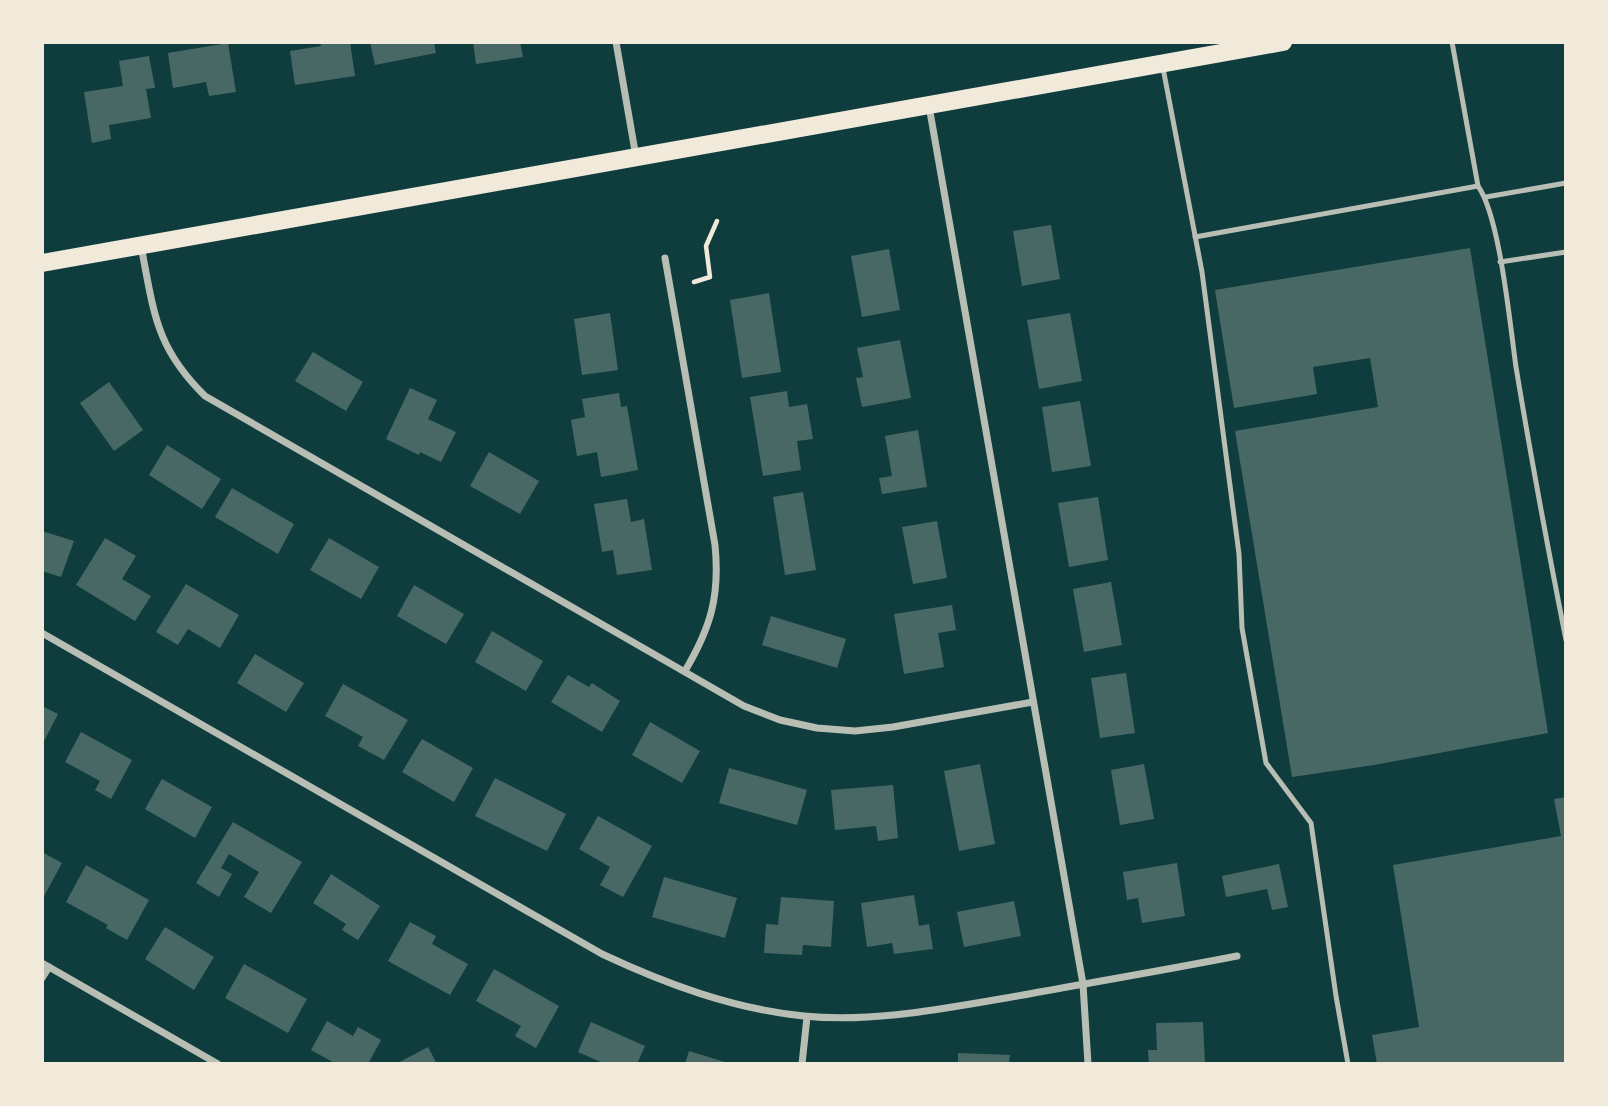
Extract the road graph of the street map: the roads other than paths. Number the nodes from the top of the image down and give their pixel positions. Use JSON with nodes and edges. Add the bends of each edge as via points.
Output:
{"nodes":[{"id":1,"x":615,"y":42,"type":"edge"},
{"id":2,"x":1283,"y":42,"type":"edge"},
{"id":3,"x":1452,"y":42,"type":"edge"},
{"id":4,"x":1162,"y":65,"type":"junction"},
{"id":5,"x":929,"y":105,"type":"junction"},
{"id":6,"x":636,"y":158,"type":"junction"},
{"id":7,"x":1566,"y":183,"type":"edge"},
{"id":8,"x":1478,"y":186,"type":"junction"},
{"id":9,"x":1486,"y":197,"type":"junction"},
{"id":10,"x":1195,"y":237,"type":"junction"},
{"id":11,"x":141,"y":246,"type":"junction"},
{"id":12,"x":1566,"y":252,"type":"edge"},
{"id":13,"x":665,"y":258,"type":"dead end"},
{"id":14,"x":1500,"y":262,"type":"junction"},
{"id":15,"x":42,"y":263,"type":"edge"},
{"id":16,"x":42,"y":633,"type":"edge"},
{"id":17,"x":1566,"y":638,"type":"edge"},
{"id":18,"x":685,"y":671,"type":"junction"},
{"id":19,"x":1033,"y":702,"type":"junction"},
{"id":20,"x":1237,"y":956,"type":"dead end"},
{"id":21,"x":45,"y":965,"type":"edge"},
{"id":22,"x":42,"y":978,"type":"edge"},
{"id":23,"x":1083,"y":984,"type":"junction"},
{"id":24,"x":807,"y":1017,"type":"junction"},
{"id":25,"x":218,"y":1064,"type":"edge"},
{"id":26,"x":802,"y":1064,"type":"edge"},
{"id":27,"x":1088,"y":1064,"type":"edge"},
{"id":28,"x":1348,"y":1064,"type":"edge"}],
"edges":[{"from":1,"to":6,"type":"street"},
{"from":2,"to":4,"type":"main road"},
{"from":3,"to":8,"type":"lane"},
{"from":4,"to":5,"type":"main road"},
{"from":4,"to":10,"type":"lane"},
{"from":5,"to":6,"type":"main road"},
{"from":5,"to":19,"type":"street"},
{"from":6,"to":11,"type":"main road"},
{"from":7,"to":9,"type":"lane"},
{"from":8,"to":9,"type":"lane"},
{"from":8,"to":10,"type":"lane"},
{"from":9,"to":14,"type":"lane"},
{"from":10,"to":28,"type":"lane","via":[[1239,554],[1242,628],[1265,762],[1311,823]]},
{"from":11,"to":15,"type":"main road"},
{"from":11,"to":18,"type":"street","via":[[160,332],[170,356],[205,396]]},
{"from":12,"to":14,"type":"lane"},
{"from":13,"to":18,"type":"street","via":[[718,576],[706,631]]},
{"from":14,"to":17,"type":"lane"},
{"from":16,"to":24,"type":"street","via":[[602,954],[652,978],[706,996]]},
{"from":18,"to":19,"type":"street","via":[[744,706],[817,728],[893,727]]},
{"from":19,"to":23,"type":"street"},
{"from":20,"to":23,"type":"street"},
{"from":21,"to":22,"type":"street"},
{"from":21,"to":25,"type":"street"},
{"from":23,"to":24,"type":"street","via":[[939,1009]]},
{"from":23,"to":27,"type":"street"},
{"from":24,"to":26,"type":"street"}]}
